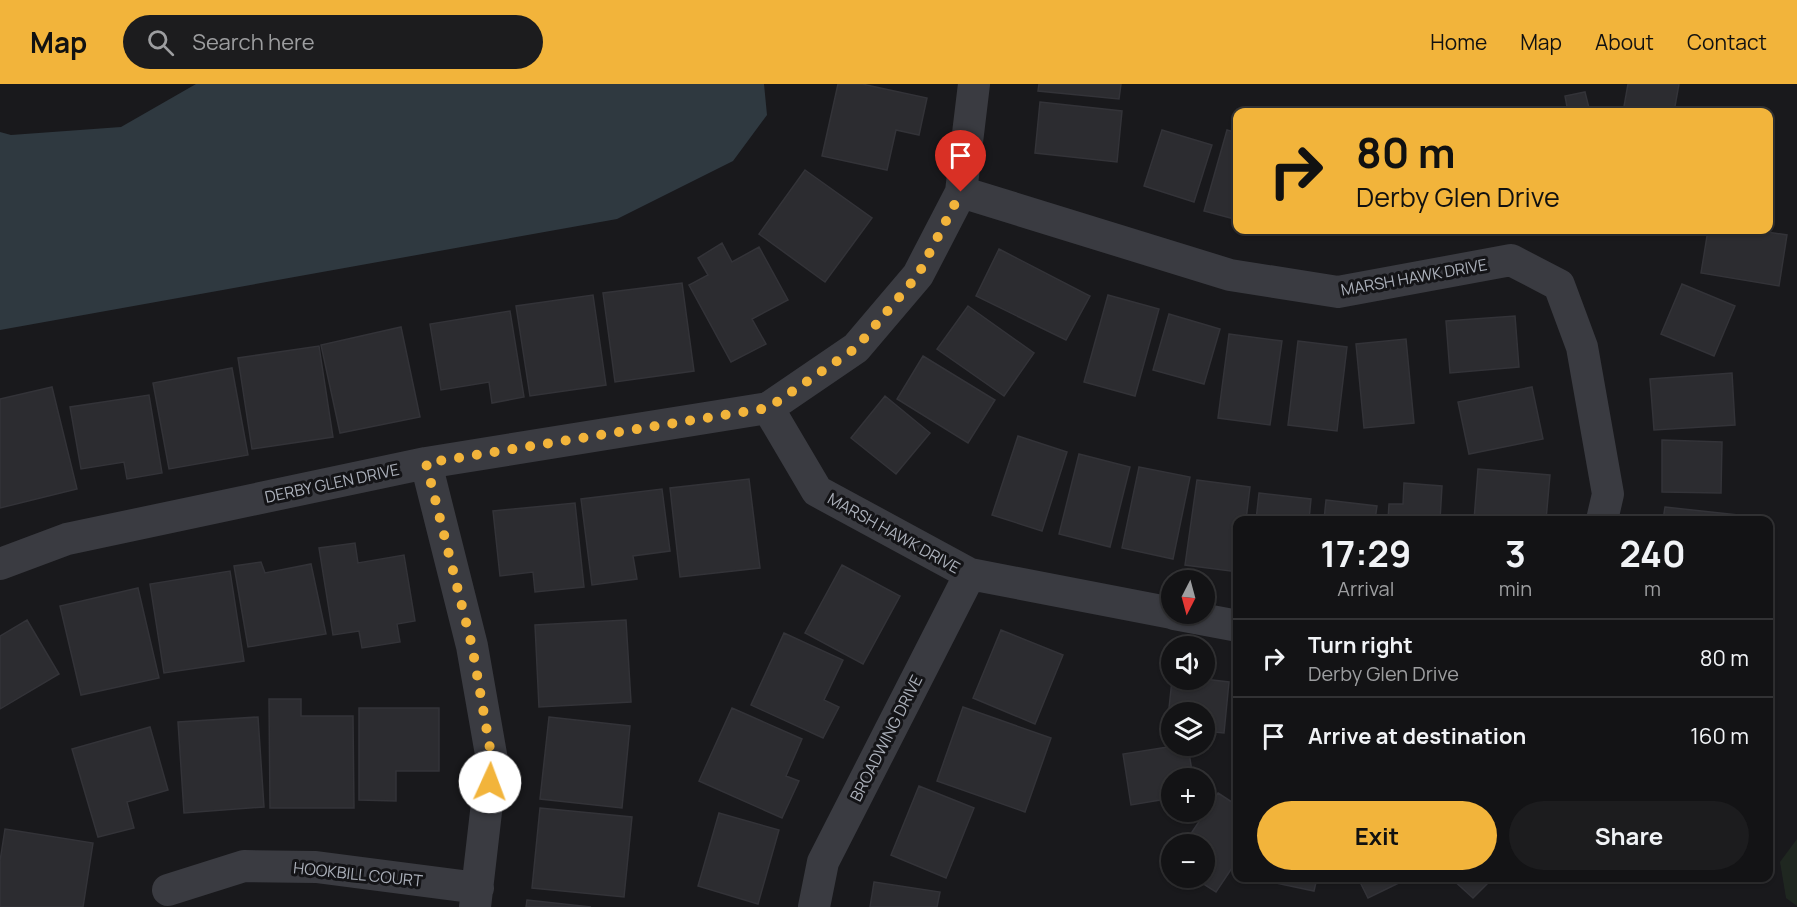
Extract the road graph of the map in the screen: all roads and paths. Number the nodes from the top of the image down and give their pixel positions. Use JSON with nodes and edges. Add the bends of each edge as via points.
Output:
{"nodes":[{"id":1,"x":974,"y":84,"type":"edge"},
{"id":2,"x":961,"y":192,"type":"junction"},
{"id":3,"x":768,"y":408,"type":"junction"},
{"id":4,"x":426,"y":463,"type":"junction"},
{"id":5,"x":1603,"y":516,"type":"edge"},
{"id":6,"x":0,"y":564,"type":"edge"},
{"id":7,"x":970,"y":574,"type":"junction"},
{"id":8,"x":1161,"y":611,"type":"edge"},
{"id":9,"x":1215,"y":621,"type":"edge"},
{"id":10,"x":1233,"y":625,"type":"edge"},
{"id":11,"x":168,"y":890,"type":"dead end"},
{"id":12,"x":477,"y":898,"type":"edge"},
{"id":13,"x":814,"y":907,"type":"edge"}],
"edges":[{"from":1,"to":2,"type":"street","name":"DERBY GLEN DRIVE"},
{"from":2,"to":3,"type":"street","name":"DERBY GLEN DRIVE","via":[[918,275],[856,348]]},
{"from":2,"to":5,"type":"street","name":"MARSH HAWK DRIVE","via":[[1230,275],[1338,292],[1511,260],[1559,285],[1582,347],[1608,494]]},
{"from":3,"to":4,"type":"street","name":"DERBY GLEN DRIVE"},
{"from":3,"to":7,"type":"street","name":"MARSH HAWK DRIVE","via":[[817,491]]},
{"from":4,"to":6,"type":"street","name":"DERBY GLEN DRIVE","via":[[67,539]]},
{"from":4,"to":12,"type":"street","via":[[472,646],[492,760]]},
{"from":7,"to":8,"type":"street","name":"MARSH HAWK DRIVE"},
{"from":7,"to":13,"type":"street","name":"BROADWING DRIVE","via":[[823,862]]},
{"from":9,"to":10,"type":"street","name":"MARSH HAWK DRIVE"},
{"from":11,"to":12,"type":"street","name":"HOOKBILL COURT","via":[[244,866],[316,867]]}]}
